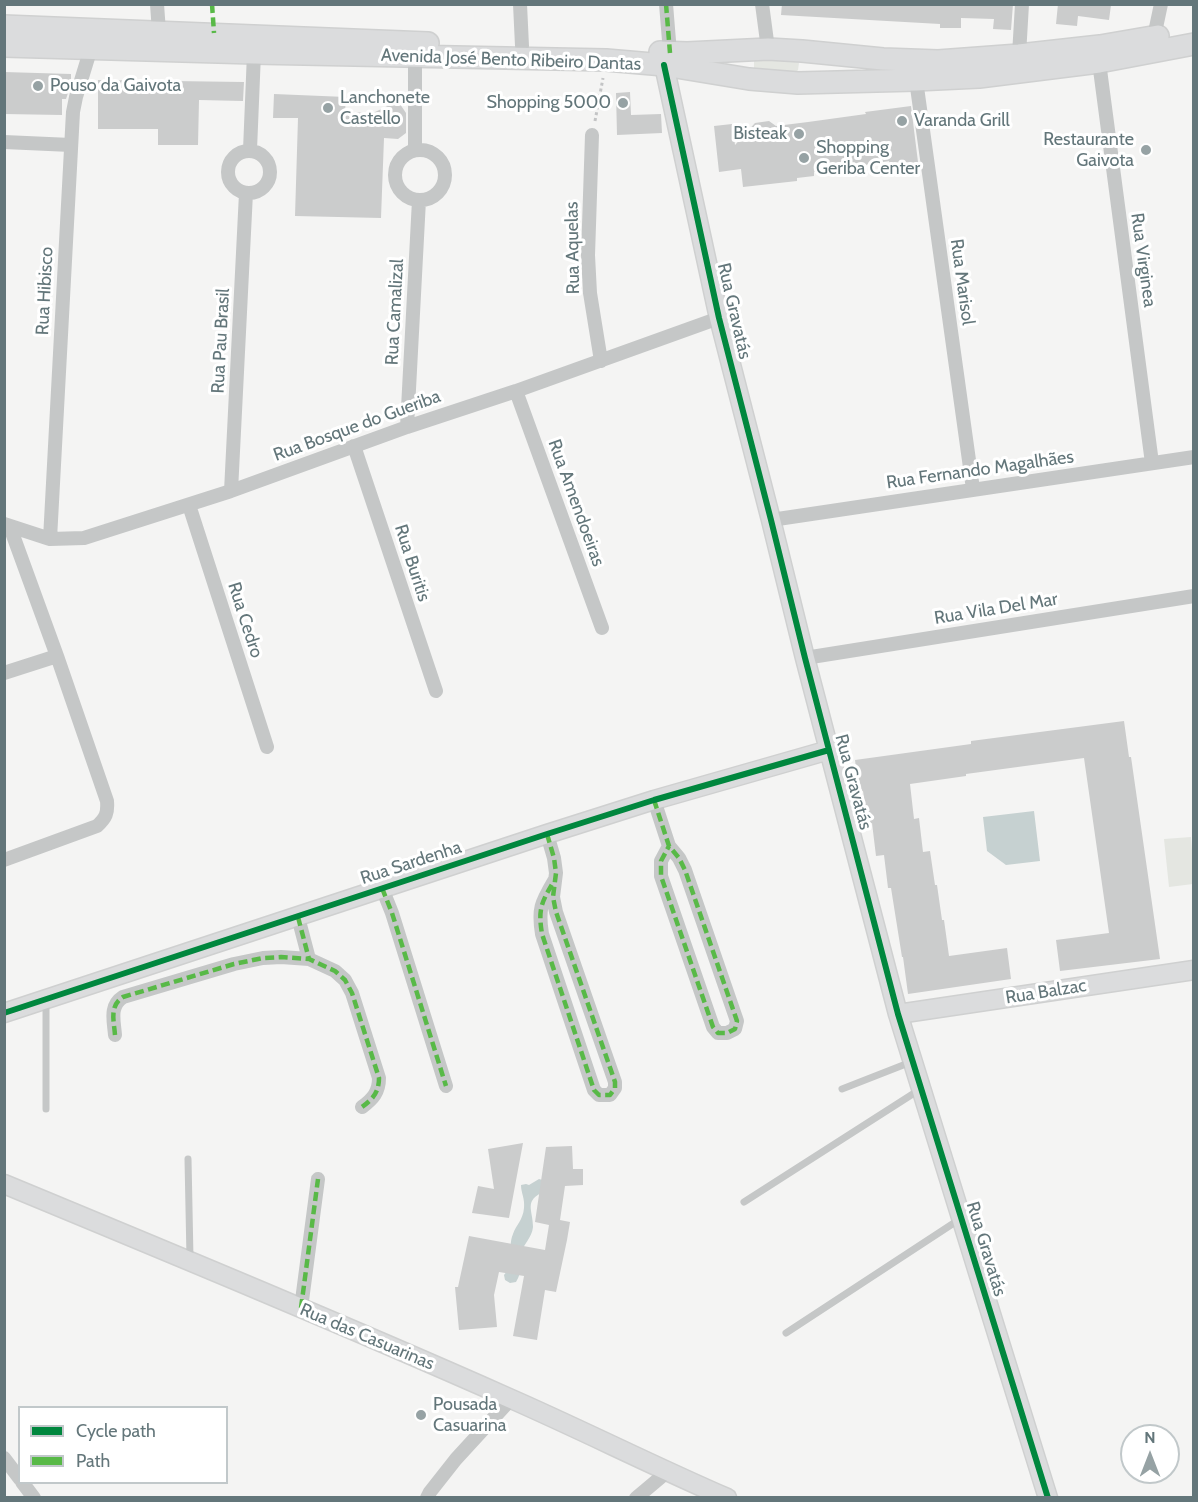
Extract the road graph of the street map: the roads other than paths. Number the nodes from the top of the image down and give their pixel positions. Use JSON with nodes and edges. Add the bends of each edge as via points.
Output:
{"nodes":[{"id":1,"x":157,"y":4,"type":"edge"},
{"id":2,"x":520,"y":4,"type":"edge"},
{"id":3,"x":666,"y":4,"type":"edge"},
{"id":4,"x":762,"y":4,"type":"edge"},
{"id":5,"x":1022,"y":4,"type":"edge"},
{"id":6,"x":1161,"y":4,"type":"edge"},
{"id":7,"x":4,"y":26,"type":"edge"},
{"id":8,"x":1194,"y":30,"type":"edge"},
{"id":9,"x":159,"y":32,"type":"junction"},
{"id":10,"x":1154,"y":37,"type":"junction"},
{"id":11,"x":1194,"y":44,"type":"edge"},
{"id":12,"x":4,"y":46,"type":"edge"},
{"id":13,"x":522,"y":46,"type":"junction"},
{"id":14,"x":91,"y":48,"type":"junction"},
{"id":15,"x":759,"y":49,"type":"junction"},
{"id":16,"x":802,"y":51,"type":"junction"},
{"id":17,"x":254,"y":53,"type":"junction"},
{"id":18,"x":1019,"y":55,"type":"junction"},
{"id":19,"x":415,"y":57,"type":"junction"},
{"id":20,"x":667,"y":59,"type":"junction"},
{"id":21,"x":1099,"y":62,"type":"junction"},
{"id":22,"x":749,"y":80,"type":"junction"},
{"id":23,"x":916,"y":80,"type":"junction"},
{"id":24,"x":798,"y":83,"type":"junction"},
{"id":25,"x":592,"y":135,"type":"road end"},
{"id":26,"x":4,"y":142,"type":"edge"},
{"id":27,"x":71,"y":145,"type":"junction"},
{"id":28,"x":250,"y":150,"type":"junction"},
{"id":29,"x":415,"y":150,"type":"junction"},
{"id":30,"x":246,"y":193,"type":"junction"},
{"id":31,"x":419,"y":200,"type":"junction"},
{"id":32,"x":719,"y":318,"type":"junction"},
{"id":33,"x":601,"y":361,"type":"junction"},
{"id":34,"x":516,"y":391,"type":"junction"},
{"id":35,"x":407,"y":427,"type":"junction"},
{"id":36,"x":354,"y":446,"type":"junction"},
{"id":37,"x":1194,"y":457,"type":"edge"},
{"id":38,"x":1152,"y":463,"type":"junction"},
{"id":39,"x":973,"y":489,"type":"junction"},
{"id":40,"x":231,"y":491,"type":"junction"},
{"id":41,"x":189,"y":505,"type":"junction"},
{"id":42,"x":771,"y":520,"type":"junction"},
{"id":43,"x":7,"y":526,"type":"edge"},
{"id":44,"x":50,"y":539,"type":"junction"},
{"id":45,"x":1194,"y":596,"type":"edge"},
{"id":46,"x":602,"y":628,"type":"dead end"},
{"id":47,"x":57,"y":656,"type":"junction"},
{"id":48,"x":805,"y":657,"type":"junction"},
{"id":49,"x":4,"y":674,"type":"edge"},
{"id":50,"x":435,"y":691,"type":"dead end"},
{"id":51,"x":267,"y":747,"type":"dead end"},
{"id":52,"x":829,"y":750,"type":"junction"},
{"id":53,"x":654,"y":800,"type":"junction"},
{"id":54,"x":547,"y":834,"type":"junction"},
{"id":55,"x":669,"y":846,"type":"junction"},
{"id":56,"x":4,"y":860,"type":"edge"},
{"id":57,"x":554,"y":882,"type":"junction"},
{"id":58,"x":382,"y":888,"type":"junction"},
{"id":59,"x":298,"y":917,"type":"junction"},
{"id":60,"x":309,"y":959,"type":"junction"},
{"id":61,"x":1194,"y":970,"type":"edge"},
{"id":62,"x":46,"y":999,"type":"junction"},
{"id":63,"x":4,"y":1013,"type":"edge"},
{"id":64,"x":898,"y":1014,"type":"junction"},
{"id":65,"x":115,"y":1035,"type":"dead end"},
{"id":66,"x":913,"y":1061,"type":"junction"},
{"id":67,"x":446,"y":1086,"type":"dead end"},
{"id":68,"x":842,"y":1089,"type":"dead end"},
{"id":69,"x":921,"y":1089,"type":"junction"},
{"id":70,"x":362,"y":1107,"type":"dead end"},
{"id":71,"x":46,"y":1109,"type":"dead end"},
{"id":72,"x":188,"y":1159,"type":"dead end"},
{"id":73,"x":318,"y":1179,"type":"dead end"},
{"id":74,"x":4,"y":1184,"type":"edge"},
{"id":75,"x":744,"y":1202,"type":"dead end"},
{"id":76,"x":961,"y":1218,"type":"junction"},
{"id":77,"x":190,"y":1261,"type":"junction"},
{"id":78,"x":301,"y":1308,"type":"junction"},
{"id":79,"x":786,"y":1333,"type":"dead end"},
{"id":80,"x":511,"y":1399,"type":"junction"},
{"id":81,"x":4,"y":1458,"type":"edge"},
{"id":82,"x":667,"y":1472,"type":"junction"},
{"id":83,"x":18,"y":1476,"type":"edge"},
{"id":84,"x":24,"y":1484,"type":"edge"},
{"id":85,"x":34,"y":1497,"type":"edge"},
{"id":86,"x":428,"y":1497,"type":"edge"},
{"id":87,"x":636,"y":1497,"type":"edge"},
{"id":88,"x":727,"y":1497,"type":"edge"},
{"id":89,"x":1048,"y":1497,"type":"edge"}],
"edges":[{"from":1,"to":9,"type":"street"},
{"from":2,"to":13,"type":"street"},
{"from":3,"to":20,"type":"street"},
{"from":4,"to":15,"type":"street"},
{"from":5,"to":18,"type":"street"},
{"from":6,"to":10,"type":"street"},
{"from":7,"to":9,"type":"main road","name":"Avenida José Bento Ribeiro Dantas"},
{"from":8,"to":10,"type":"main road","name":"Avenida José Bento Ribeiro Dantas"},
{"from":9,"to":13,"type":"main road","name":"Avenida José Bento Ribeiro Dantas"},
{"from":10,"to":18,"type":"main road","name":"Avenida José Bento Ribeiro Dantas"},
{"from":11,"to":21,"type":"main road","name":"Avenida José Bento Ribeiro Dantas"},
{"from":12,"to":14,"type":"main road","name":"Avenida José Bento Ribeiro Dantas"},
{"from":13,"to":20,"type":"main road","name":"Avenida José Bento Ribeiro Dantas"},
{"from":14,"to":17,"type":"main road","name":"Avenida José Bento Ribeiro Dantas"},
{"from":14,"to":27,"type":"street","name":"Rua Hibisco","via":[[76,97]]},
{"from":15,"to":16,"type":"main road","name":"Avenida José Bento Ribeiro Dantas"},
{"from":15,"to":20,"type":"main road","name":"Avenida José Bento Ribeiro Dantas","via":[[687,53]]},
{"from":15,"to":22,"type":"main road","via":[[746,57],[743,65]]},
{"from":16,"to":18,"type":"main road","name":"Avenida José Bento Ribeiro Dantas","via":[[938,61]]},
{"from":16,"to":24,"type":"main road","via":[[806,74]]},
{"from":17,"to":19,"type":"main road","name":"Avenida José Bento Ribeiro Dantas"},
{"from":17,"to":28,"type":"street"},
{"from":19,"to":20,"type":"main road","name":"Avenida José Bento Ribeiro Dantas"},
{"from":19,"to":29,"type":"street"},
{"from":20,"to":22,"type":"main road","name":"Avenida José Bento Ribeiro Dantas"},
{"from":20,"to":32,"type":"street","name":"Rua Gravatás"},
{"from":21,"to":23,"type":"main road","name":"Avenida José Bento Ribeiro Dantas","via":[[979,77]]},
{"from":21,"to":38,"type":"street","name":"Rua Virginea"},
{"from":22,"to":24,"type":"main road","name":"Avenida José Bento Ribeiro Dantas"},
{"from":23,"to":24,"type":"main road","name":"Avenida José Bento Ribeiro Dantas"},
{"from":23,"to":39,"type":"street","name":"Rua Marisol"},
{"from":25,"to":33,"type":"street","name":"Rua Aquelas","via":[[588,255]]},
{"from":26,"to":27,"type":"street"},
{"from":27,"to":44,"type":"street","name":"Rua Hibisco"},
{"from":28,"to":30,"type":"street","via":[[238,154],[230,162],[228,172],[230,182]]},
{"from":28,"to":30,"type":"street","via":[[260,153],[271,169],[264,187]]},
{"from":29,"to":31,"type":"street","via":[[400,160],[395,177],[402,193]]},
{"from":29,"to":31,"type":"street","via":[[435,155],[445,173],[438,192]]},
{"from":30,"to":40,"type":"street","name":"Rua Pau Brasil"},
{"from":31,"to":35,"type":"street","name":"Rua Camalizal"},
{"from":32,"to":33,"type":"street","name":"Rua Bosque do Gueriba"},
{"from":32,"to":42,"type":"street","name":"Rua Gravatás"},
{"from":33,"to":34,"type":"street","name":"Rua Bosque do Gueriba"},
{"from":34,"to":35,"type":"street","name":"Rua Bosque do Gueriba"},
{"from":34,"to":46,"type":"street","name":"Rua Amendoeiras"},
{"from":35,"to":36,"type":"street","name":"Rua Bosque do Gueriba"},
{"from":36,"to":40,"type":"street","name":"Rua Bosque do Gueriba"},
{"from":36,"to":50,"type":"street","name":"Rua Buritis"},
{"from":37,"to":38,"type":"street","name":"Rua Fernando Magalhães"},
{"from":38,"to":39,"type":"street","name":"Rua Fernando Magalhães"},
{"from":39,"to":42,"type":"street","name":"Rua Fernando Magalhães"},
{"from":40,"to":41,"type":"street","name":"Rua Bosque do Gueriba"},
{"from":41,"to":44,"type":"street","name":"Rua Bosque do Gueriba","via":[[84,538]]},
{"from":41,"to":51,"type":"street","name":"Rua Cedro"},
{"from":42,"to":48,"type":"street","name":"Rua Gravatás"},
{"from":43,"to":44,"type":"street","name":"Rua Bosque do Gueriba"},
{"from":43,"to":47,"type":"street"},
{"from":45,"to":48,"type":"street","name":"Rua Vila Del Mar"},
{"from":47,"to":49,"type":"street"},
{"from":47,"to":56,"type":"street","via":[[108,812],[97,826]]},
{"from":48,"to":52,"type":"street","name":"Rua Gravatás"},
{"from":52,"to":53,"type":"street","name":"Rua Sardenha"},
{"from":52,"to":64,"type":"street","name":"Rua Gravatás"},
{"from":53,"to":54,"type":"street","name":"Rua Sardenha"},
{"from":53,"to":55,"type":"street"},
{"from":54,"to":57,"type":"street","via":[[554,858]]},
{"from":54,"to":58,"type":"street","name":"Rua Sardenha"},
{"from":55,"to":55,"type":"street","via":[[661,861],[661,876],[713,1027],[718,1033],[728,1033],[735,1029],[736,1021],[685,870]]},
{"from":57,"to":57,"type":"street","via":[[539,916],[542,934],[594,1090],[599,1095],[610,1095],[615,1083],[560,927]]},
{"from":58,"to":59,"type":"street","name":"Rua Sardenha"},
{"from":58,"to":67,"type":"street"},
{"from":59,"to":60,"type":"street"},
{"from":59,"to":62,"type":"street","name":"Rua Sardenha"},
{"from":60,"to":65,"type":"street","via":[[263,958],[123,997],[114,1005]]},
{"from":60,"to":70,"type":"street","via":[[335,971],[352,993],[379,1078],[376,1094]]},
{"from":61,"to":64,"type":"street","name":"Rua Balzac"},
{"from":62,"to":63,"type":"street","name":"Rua Sardenha"},
{"from":62,"to":71,"type":"lane"},
{"from":64,"to":66,"type":"street","name":"Rua Gravatás"},
{"from":66,"to":68,"type":"lane"},
{"from":66,"to":69,"type":"street","name":"Rua Gravatás"},
{"from":69,"to":75,"type":"lane"},
{"from":69,"to":76,"type":"street","name":"Rua Gravatás"},
{"from":72,"to":77,"type":"lane"},
{"from":73,"to":78,"type":"street"},
{"from":74,"to":77,"type":"street","name":"Rua das Casuarinas"},
{"from":76,"to":79,"type":"lane"},
{"from":76,"to":89,"type":"street","name":"Rua Gravatás"},
{"from":77,"to":78,"type":"street","name":"Rua das Casuarinas"},
{"from":78,"to":80,"type":"street","name":"Rua das Casuarinas"},
{"from":80,"to":82,"type":"street","name":"Rua das Casuarinas"},
{"from":80,"to":86,"type":"street","via":[[456,1459]]},
{"from":81,"to":83,"type":"street"},
{"from":82,"to":87,"type":"street"},
{"from":82,"to":88,"type":"street","name":"Rua das Casuarinas"},
{"from":84,"to":85,"type":"street"}]}
